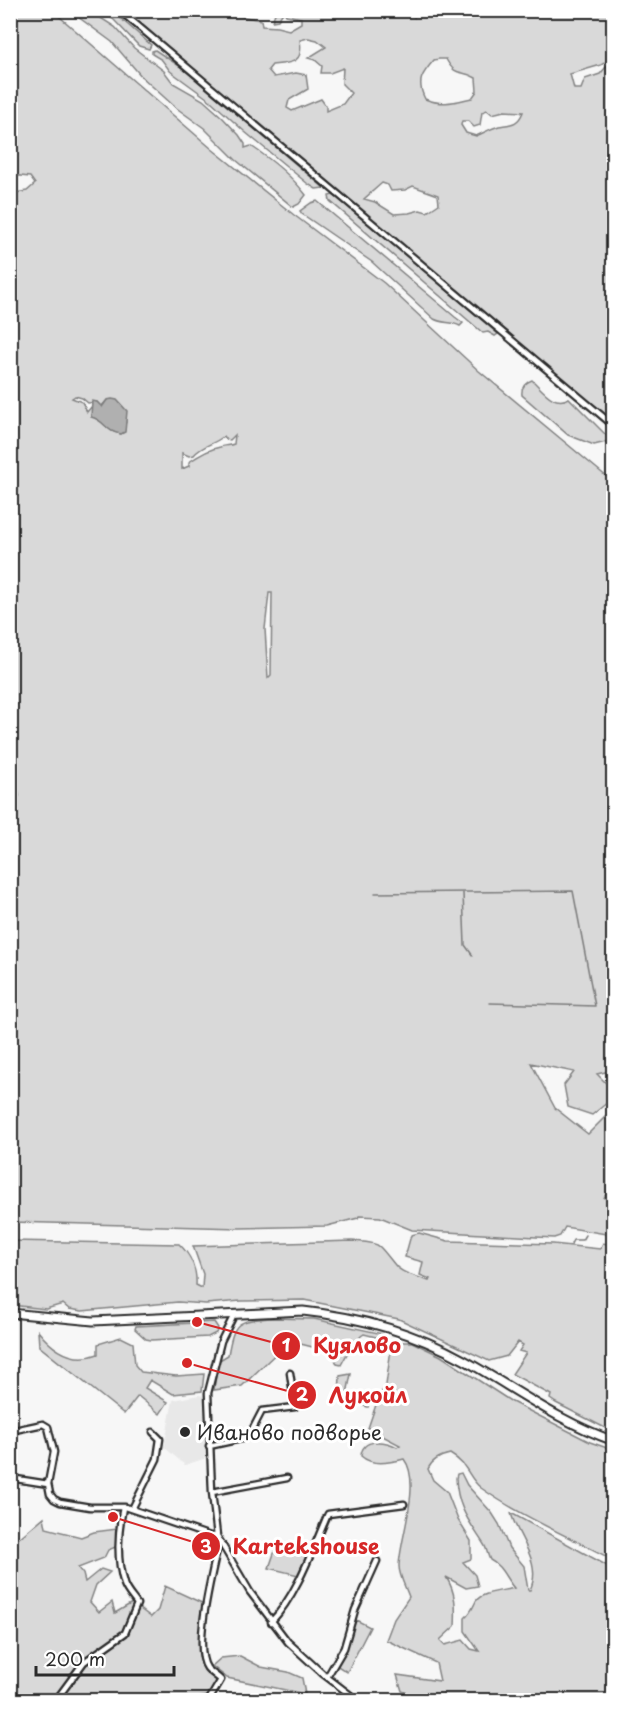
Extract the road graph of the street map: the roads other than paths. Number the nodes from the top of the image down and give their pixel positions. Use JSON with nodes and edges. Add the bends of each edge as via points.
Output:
{"nodes":[{"id":1,"x":119,"y":10,"type":"edge"},
{"id":2,"x":614,"y":426,"type":"edge"},
{"id":3,"x":10,"y":1313,"type":"edge"},
{"id":4,"x":234,"y":1315,"type":"junction"},
{"id":5,"x":290,"y":1373,"type":"dead end"},
{"id":6,"x":10,"y":1431,"type":"edge"},
{"id":7,"x":153,"y":1432,"type":"dead end"},
{"id":8,"x":614,"y":1441,"type":"edge"},
{"id":9,"x":209,"y":1446,"type":"junction"},
{"id":10,"x":10,"y":1478,"type":"edge"},
{"id":11,"x":287,"y":1478,"type":"dead end"},
{"id":12,"x":48,"y":1484,"type":"junction"},
{"id":13,"x":212,"y":1492,"type":"junction"},
{"id":14,"x":404,"y":1504,"type":"dead end"},
{"id":15,"x":123,"y":1507,"type":"junction"},
{"id":16,"x":132,"y":1509,"type":"junction"},
{"id":17,"x":218,"y":1538,"type":"junction"},
{"id":18,"x":376,"y":1561,"type":"dead end"},
{"id":19,"x":271,"y":1622,"type":"junction"},
{"id":20,"x":327,"y":1677,"type":"junction"},
{"id":21,"x":356,"y":1700,"type":"edge"},
{"id":22,"x":56,"y":1701,"type":"edge"},
{"id":23,"x":209,"y":1701,"type":"edge"}],
"edges":[{"from":1,"to":2,"type":"street"},
{"from":3,"to":4,"type":"main road","via":[[93,1321]]},
{"from":4,"to":8,"type":"main road","via":[[315,1312],[403,1332],[463,1359],[561,1418]]},
{"from":4,"to":9,"type":"street","via":[[221,1341],[208,1392]]},
{"from":5,"to":9,"type":"street","via":[[295,1407],[262,1411],[245,1438]]},
{"from":6,"to":12,"type":"street","via":[[43,1424],[48,1427],[54,1452]]},
{"from":7,"to":16,"type":"street","via":[[160,1439],[157,1459]]},
{"from":9,"to":13,"type":"street"},
{"from":10,"to":12,"type":"street"},
{"from":11,"to":13,"type":"street"},
{"from":12,"to":15,"type":"street","via":[[50,1494],[60,1502]]},
{"from":13,"to":17,"type":"street"},
{"from":14,"to":19,"type":"street","via":[[328,1514],[295,1584]]},
{"from":15,"to":16,"type":"street"},
{"from":15,"to":22,"type":"street","via":[[119,1555],[124,1586],[137,1604],[131,1622],[125,1633],[84,1662]]},
{"from":16,"to":17,"type":"street"},
{"from":17,"to":19,"type":"street"},
{"from":17,"to":23,"type":"street","via":[[201,1631],[207,1667],[221,1680]]},
{"from":18,"to":20,"type":"street","via":[[344,1648]]},
{"from":19,"to":20,"type":"street"},
{"from":20,"to":21,"type":"street"}]}
